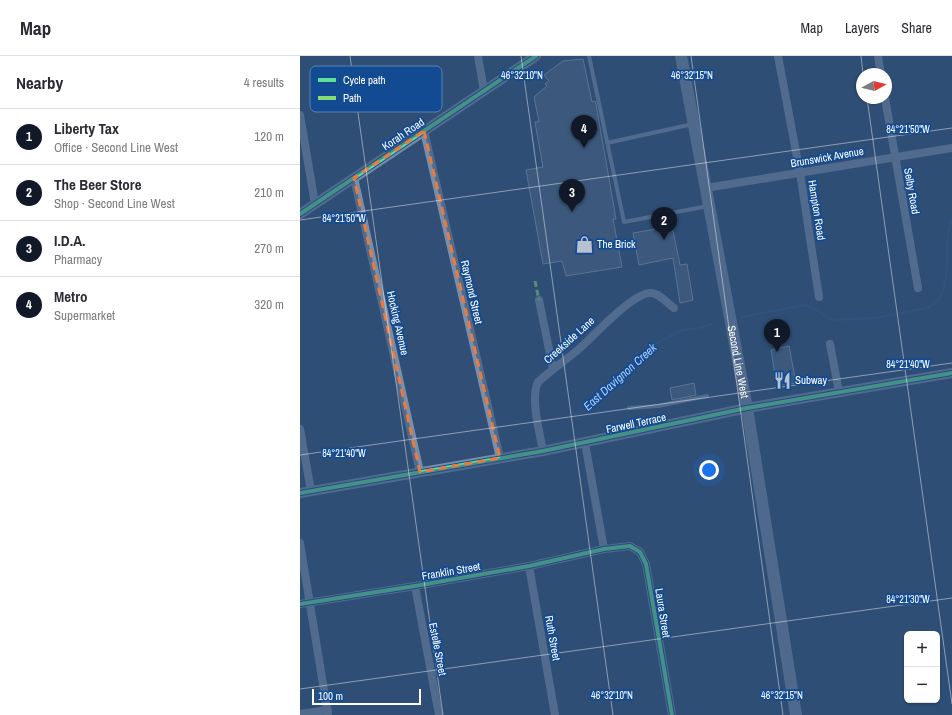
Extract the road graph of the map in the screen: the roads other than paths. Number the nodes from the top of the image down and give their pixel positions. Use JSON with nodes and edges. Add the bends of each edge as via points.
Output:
{"nodes":[{"id":1,"x":478,"y":56,"type":"edge"},
{"id":2,"x":536,"y":56,"type":"edge"},
{"id":3,"x":589,"y":56,"type":"edge"},
{"id":4,"x":681,"y":56,"type":"edge"},
{"id":5,"x":778,"y":56,"type":"edge"},
{"id":6,"x":878,"y":56,"type":"edge"},
{"id":7,"x":880,"y":68,"type":"edge"},
{"id":8,"x":484,"y":91,"type":"junction"},
{"id":9,"x":886,"y":104,"type":"edge"},
{"id":10,"x":300,"y":115,"type":"edge"},
{"id":11,"x":694,"y":124,"type":"junction"},
{"id":12,"x":424,"y":131,"type":"junction"},
{"id":13,"x":607,"y":143,"type":"junction"},
{"id":14,"x":952,"y":148,"type":"edge"},
{"id":15,"x":895,"y":156,"type":"junction"},
{"id":16,"x":800,"y":174,"type":"junction"},
{"id":17,"x":354,"y":178,"type":"junction"},
{"id":18,"x":706,"y":188,"type":"junction"},
{"id":19,"x":315,"y":204,"type":"junction"},
{"id":20,"x":709,"y":206,"type":"junction"},
{"id":21,"x":300,"y":214,"type":"edge"},
{"id":22,"x":918,"y":288,"type":"dead end"},
{"id":23,"x":819,"y":297,"type":"dead end"},
{"id":24,"x":539,"y":300,"type":"dead end"},
{"id":25,"x":674,"y":308,"type":"dead end"},
{"id":26,"x":830,"y":344,"type":"dead end"},
{"id":27,"x":553,"y":369,"type":"junction"},
{"id":28,"x":952,"y":373,"type":"edge"},
{"id":29,"x":839,"y":392,"type":"junction"},
{"id":30,"x":707,"y":396,"type":"dead end"},
{"id":31,"x":630,"y":408,"type":"dead end"},
{"id":32,"x":747,"y":408,"type":"junction"},
{"id":33,"x":300,"y":429,"type":"edge"},
{"id":34,"x":585,"y":444,"type":"junction"},
{"id":35,"x":543,"y":451,"type":"junction"},
{"id":36,"x":500,"y":458,"type":"junction"},
{"id":37,"x":420,"y":472,"type":"junction"},
{"id":38,"x":311,"y":491,"type":"junction"},
{"id":39,"x":300,"y":493,"type":"edge"},
{"id":40,"x":300,"y":543,"type":"edge"},
{"id":41,"x":604,"y":549,"type":"junction"},
{"id":42,"x":529,"y":566,"type":"junction"},
{"id":43,"x":415,"y":586,"type":"junction"},
{"id":44,"x":311,"y":602,"type":"junction"},
{"id":45,"x":300,"y":604,"type":"edge"},
{"id":46,"x":328,"y":712,"type":"edge"},
{"id":47,"x":300,"y":714,"type":"edge"},
{"id":48,"x":439,"y":715,"type":"edge"},
{"id":49,"x":555,"y":715,"type":"edge"},
{"id":50,"x":672,"y":715,"type":"edge"},
{"id":51,"x":796,"y":715,"type":"edge"}],
"edges":[{"from":1,"to":8,"type":"street"},
{"from":2,"to":8,"type":"street","name":"Korah Road"},
{"from":3,"to":13,"type":"lane"},
{"from":4,"to":11,"type":"main road","name":"Second Line West"},
{"from":5,"to":16,"type":"street","name":"Hampton Road"},
{"from":6,"to":7,"type":"street"},
{"from":8,"to":12,"type":"street","name":"Korah Road"},
{"from":9,"to":15,"type":"street","name":"Selby Road"},
{"from":10,"to":19,"type":"street"},
{"from":11,"to":13,"type":"lane"},
{"from":11,"to":18,"type":"main road","name":"Second Line West"},
{"from":12,"to":17,"type":"street","name":"Korah Road"},
{"from":12,"to":36,"type":"street","name":"Raymond Street"},
{"from":13,"to":20,"type":"lane","via":[[624,222]]},
{"from":14,"to":15,"type":"street","name":"Brunswick Avenue"},
{"from":15,"to":16,"type":"street","name":"Brunswick Avenue"},
{"from":15,"to":22,"type":"street","name":"Selby Road"},
{"from":16,"to":18,"type":"street","name":"Brunswick Avenue"},
{"from":16,"to":23,"type":"street","name":"Hampton Road"},
{"from":17,"to":19,"type":"street","name":"Korah Road"},
{"from":17,"to":37,"type":"street","name":"Hocking Avenue"},
{"from":18,"to":20,"type":"main road","name":"Second Line West"},
{"from":19,"to":21,"type":"street","name":"Korah Road"},
{"from":20,"to":32,"type":"main road","name":"Second Line West"},
{"from":24,"to":27,"type":"street"},
{"from":25,"to":27,"type":"street","name":"Creekside Lane","via":[[658,295],[650,293],[640,296],[610,318],[579,349]]},
{"from":26,"to":29,"type":"street"},
{"from":27,"to":35,"type":"street","name":"Creekside Lane","via":[[536,387],[537,416]]},
{"from":28,"to":29,"type":"street","name":"Farwell Terrace"},
{"from":29,"to":32,"type":"street","name":"Farwell Terrace"},
{"from":30,"to":31,"type":"lane","via":[[658,406]]},
{"from":32,"to":34,"type":"street","name":"Farwell Terrace"},
{"from":32,"to":51,"type":"main road","name":"Second Line West"},
{"from":33,"to":38,"type":"street"},
{"from":34,"to":35,"type":"street","name":"Farwell Terrace"},
{"from":34,"to":41,"type":"street"},
{"from":35,"to":36,"type":"street","name":"Farwell Terrace"},
{"from":36,"to":37,"type":"street","name":"Farwell Terrace"},
{"from":37,"to":38,"type":"street","name":"Farwell Terrace"},
{"from":38,"to":39,"type":"street","name":"Farwell Terrace"},
{"from":40,"to":44,"type":"street"},
{"from":41,"to":42,"type":"street","name":"Franklin Street"},
{"from":41,"to":50,"type":"street","name":"Laura Street","via":[[630,546],[640,552],[646,564]]},
{"from":42,"to":43,"type":"street","name":"Franklin Street"},
{"from":42,"to":49,"type":"street","name":"Ruth Street"},
{"from":43,"to":44,"type":"street","name":"Franklin Street"},
{"from":43,"to":48,"type":"street","name":"Estelle Street"},
{"from":44,"to":45,"type":"street","name":"Franklin Street"},
{"from":44,"to":46,"type":"street"},
{"from":46,"to":47,"type":"street"}]}
